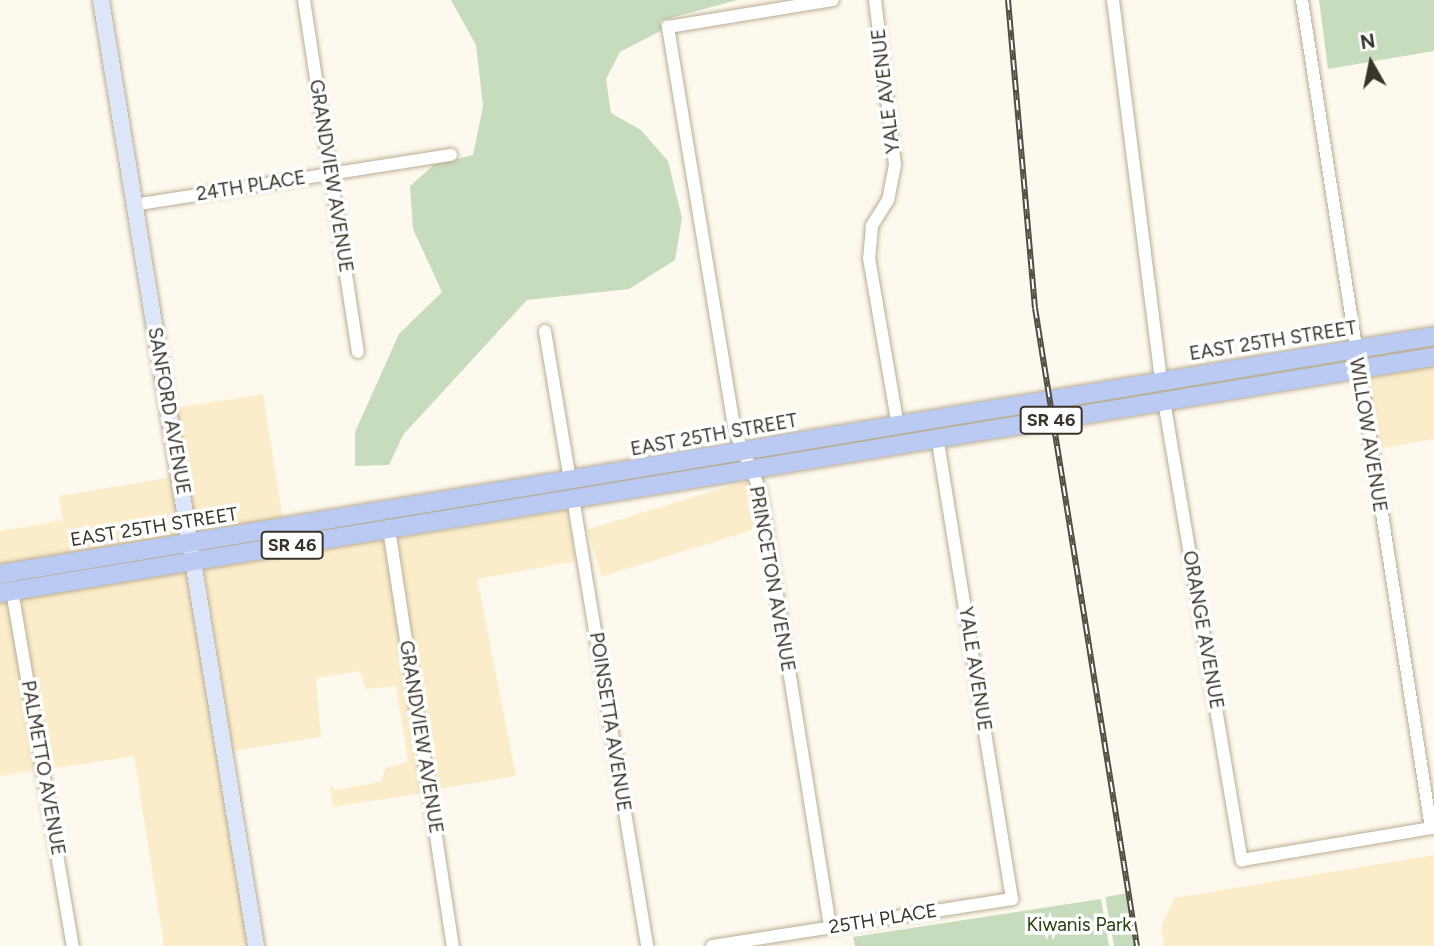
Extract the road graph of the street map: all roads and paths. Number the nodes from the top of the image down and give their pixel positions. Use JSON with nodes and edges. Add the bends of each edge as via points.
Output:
{"nodes":[{"id":1,"x":101,"y":0,"type":"edge"},
{"id":2,"x":304,"y":0,"type":"edge"},
{"id":3,"x":833,"y":0,"type":"edge"},
{"id":4,"x":875,"y":0,"type":"edge"},
{"id":5,"x":1113,"y":0,"type":"edge"},
{"id":6,"x":1302,"y":0,"type":"edge"},
{"id":7,"x":451,"y":155,"type":"dead end"},
{"id":8,"x":332,"y":173,"type":"junction"},
{"id":9,"x":134,"y":205,"type":"junction"},
{"id":10,"x":545,"y":331,"type":"dead end"},
{"id":11,"x":1434,"y":336,"type":"edge"},
{"id":12,"x":1354,"y":349,"type":"junction"},
{"id":13,"x":358,"y":352,"type":"dead end"},
{"id":14,"x":1434,"y":356,"type":"edge"},
{"id":15,"x":1357,"y":369,"type":"junction"},
{"id":16,"x":1161,"y":381,"type":"junction"},
{"id":17,"x":1164,"y":401,"type":"junction"},
{"id":18,"x":1068,"y":417,"type":"junction"},
{"id":19,"x":898,"y":426,"type":"junction"},
{"id":20,"x":937,"y":438,"type":"junction"},
{"id":21,"x":741,"y":453,"type":"junction"},
{"id":22,"x":750,"y":469,"type":"junction"},
{"id":23,"x":571,"y":490,"type":"junction"},
{"id":24,"x":389,"y":528,"type":"junction"},
{"id":25,"x":191,"y":542,"type":"junction"},
{"id":26,"x":194,"y":561,"type":"junction"},
{"id":27,"x":0,"y":574,"type":"edge"},
{"id":28,"x":6,"y":592,"type":"edge"},
{"id":29,"x":1242,"y":860,"type":"joint"},
{"id":30,"x":1012,"y":899,"type":"joint"},
{"id":31,"x":830,"y":926,"type":"junction"},
{"id":32,"x":73,"y":946,"type":"edge"},
{"id":33,"x":256,"y":946,"type":"edge"},
{"id":34,"x":453,"y":946,"type":"edge"},
{"id":35,"x":647,"y":946,"type":"edge"},
{"id":36,"x":712,"y":946,"type":"edge"}],
"edges":[{"from":1,"to":9,"type":"main road","name":"SANFORD AVENUE"},
{"from":2,"to":8,"type":"street","name":"GRANDVIEW AVENUE"},
{"from":3,"to":21,"type":"street","name":"PRINCETON AVENUE","via":[[668,27]]},
{"from":4,"to":19,"type":"street","name":"YALE AVENUE","via":[[895,165],[888,200],[872,226],[869,258]]},
{"from":5,"to":16,"type":"street"},
{"from":6,"to":12,"type":"street","name":"WILLOW AVENUE"},
{"from":7,"to":8,"type":"street","name":"24TH PLACE"},
{"from":8,"to":9,"type":"street","name":"24TH PLACE"},
{"from":8,"to":13,"type":"street","name":"GRANDVIEW AVENUE"},
{"from":9,"to":25,"type":"main road","name":"SANFORD AVENUE"},
{"from":10,"to":23,"type":"street","name":"POINSETTA AVENUE"},
{"from":11,"to":12,"type":"main road","name":"EAST 25TH STREET","number":"SR 46"},
{"from":12,"to":15,"type":"street","name":"WILLOW AVENUE"},
{"from":12,"to":16,"type":"main road","name":"EAST 25TH STREET","number":"SR 46"},
{"from":14,"to":15,"type":"main road","name":"EAST 25TH STREET","number":"SR 46"},
{"from":15,"to":17,"type":"main road","name":"EAST 25TH STREET","number":"SR 46"},
{"from":15,"to":29,"type":"street","name":"WILLOW AVENUE","via":[[1431,828]]},
{"from":16,"to":18,"type":"main road","via":[[1154,393],[1087,405]]},
{"from":16,"to":19,"type":"main road","name":"EAST 25TH STREET","number":"SR 46"},
{"from":17,"to":18,"type":"main road","name":"EAST 25TH STREET","number":"SR 46"},
{"from":17,"to":29,"type":"street","name":"ORANGE AVENUE"},
{"from":18,"to":20,"type":"main road","name":"EAST 25TH STREET","number":"SR 46"},
{"from":19,"to":21,"type":"main road","name":"EAST 25TH STREET","number":"SR 46"},
{"from":20,"to":22,"type":"main road","name":"EAST 25TH STREET","number":"SR 46"},
{"from":20,"to":30,"type":"street","name":"YALE AVENUE"},
{"from":21,"to":22,"type":"street","name":"PRINCETON AVENUE"},
{"from":21,"to":23,"type":"main road","name":"EAST 25TH STREET","number":"SR 46"},
{"from":22,"to":23,"type":"main road","name":"EAST 25TH STREET","number":"SR 46"},
{"from":22,"to":31,"type":"street","name":"PRINCETON AVENUE","via":[[760,490]]},
{"from":23,"to":24,"type":"main road","name":"EAST 25TH STREET","number":"SR 46","via":[[505,501],[488,512]]},
{"from":23,"to":25,"type":"main road","name":"EAST 25TH STREET","number":"SR 46"},
{"from":23,"to":35,"type":"street","name":"POINSETTA AVENUE"},
{"from":24,"to":26,"type":"main road","name":"EAST 25TH STREET","number":"SR 46"},
{"from":24,"to":34,"type":"street","name":"GRANDVIEW AVENUE"},
{"from":25,"to":26,"type":"main road","name":"SANFORD AVENUE"},
{"from":25,"to":27,"type":"main road","name":"EAST 25TH STREET","number":"SR 46"},
{"from":26,"to":28,"type":"main road","name":"EAST 25TH STREET","number":"SR 46"},
{"from":26,"to":33,"type":"main road","name":"SANFORD AVENUE"},
{"from":28,"to":32,"type":"street","name":"PALMETTO AVENUE"},
{"from":30,"to":31,"type":"street","name":"25TH PLACE"},
{"from":31,"to":36,"type":"street","name":"25TH PLACE"}]}
